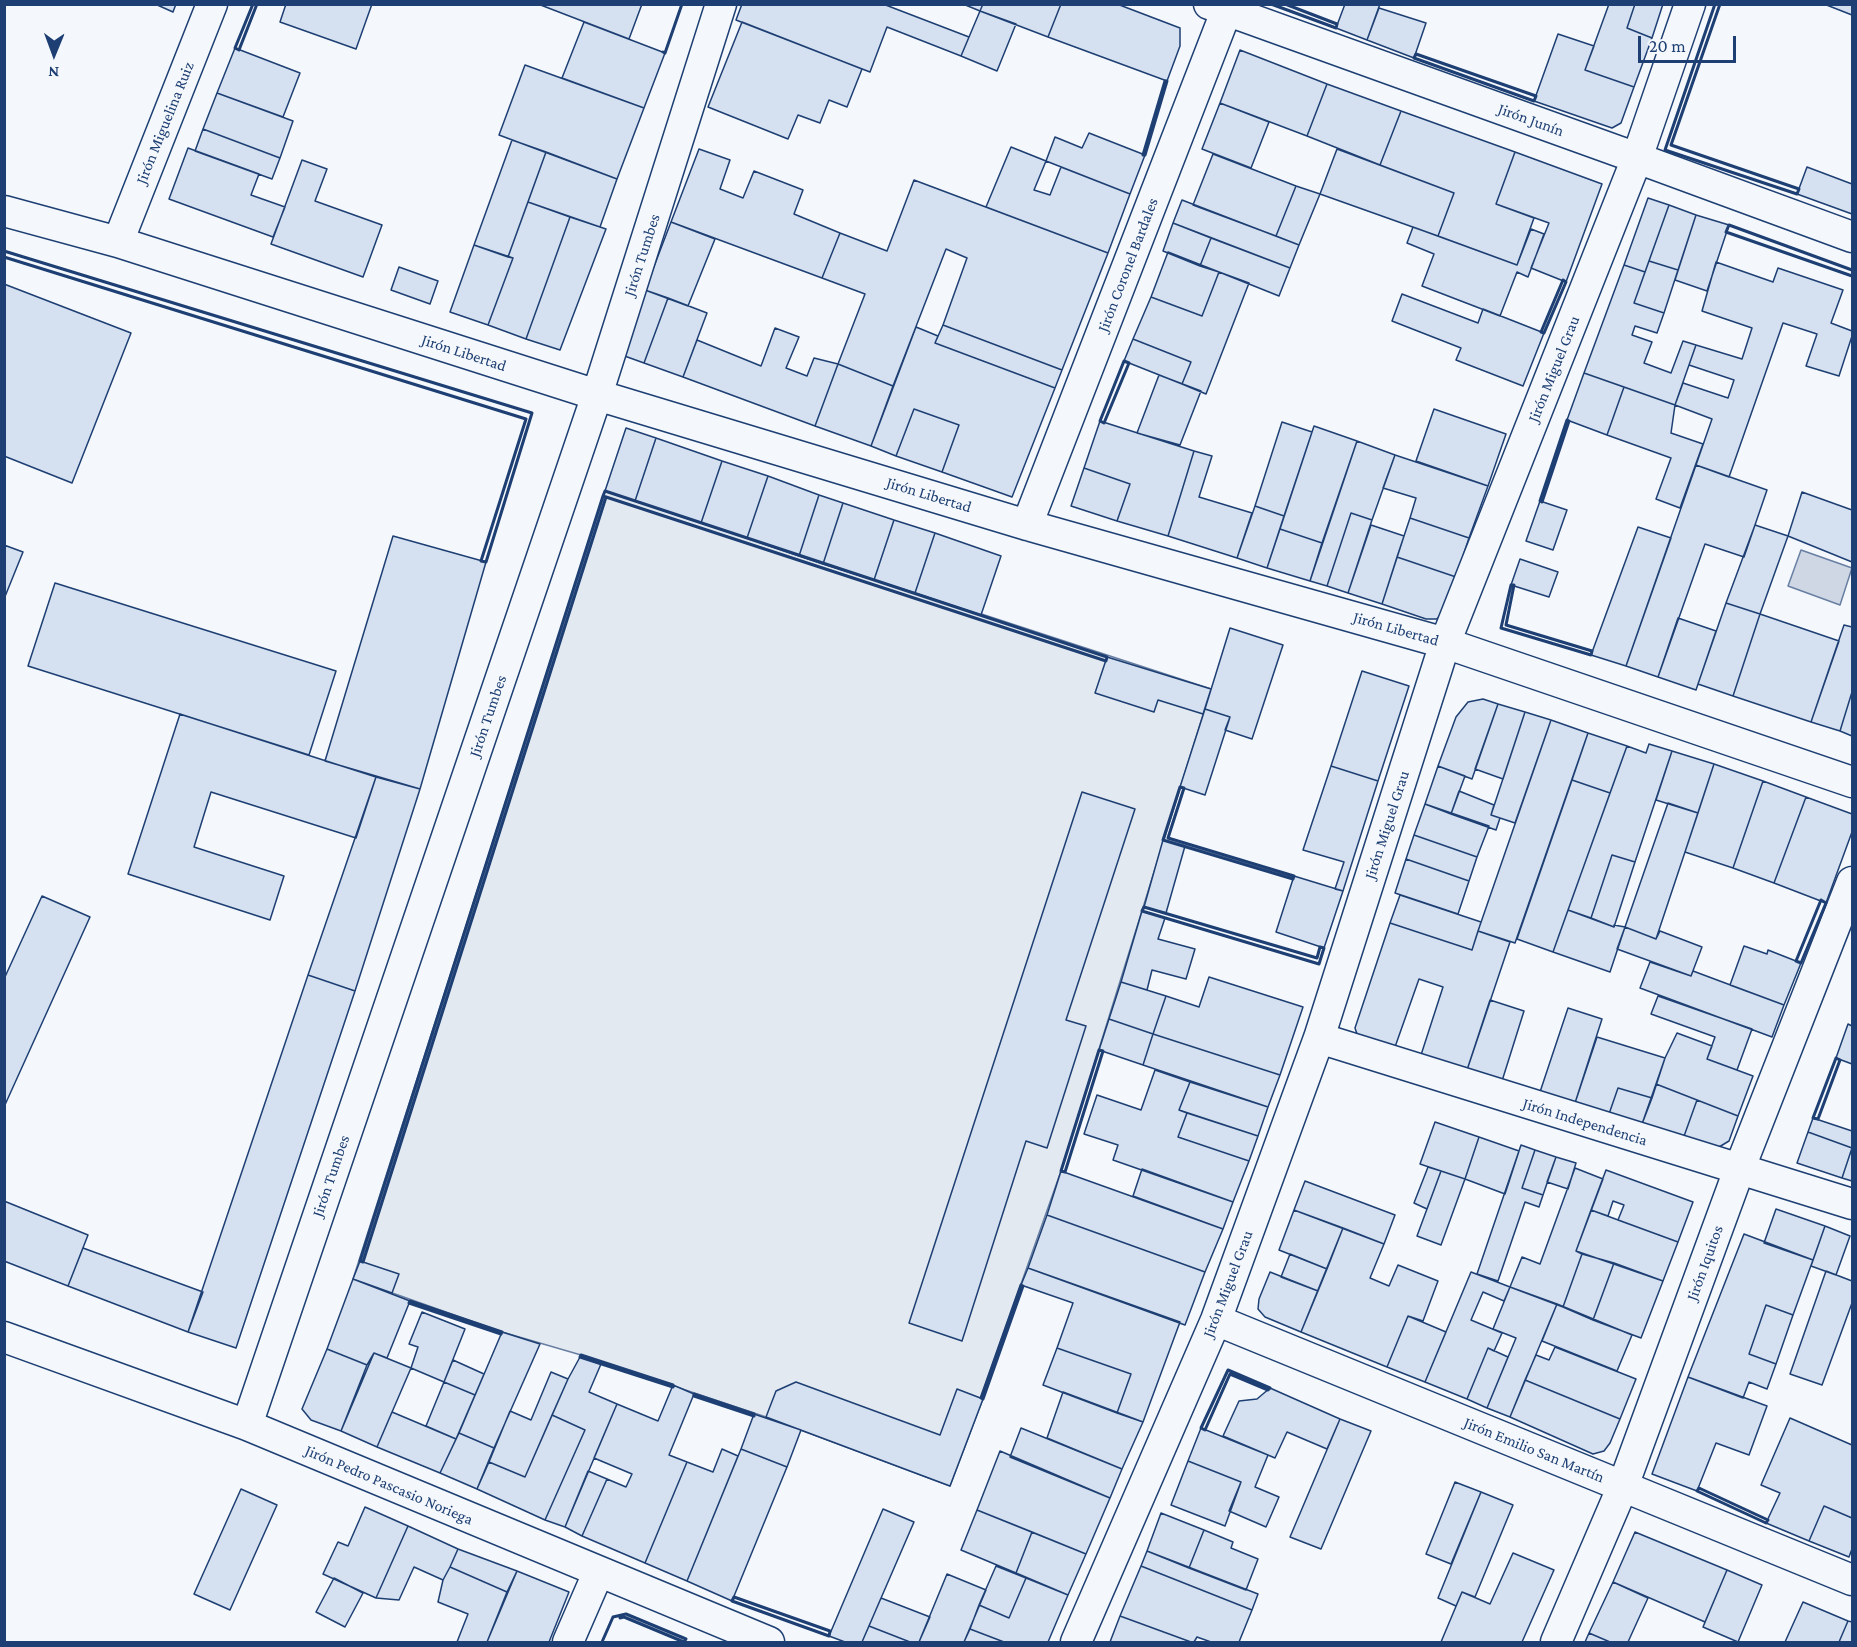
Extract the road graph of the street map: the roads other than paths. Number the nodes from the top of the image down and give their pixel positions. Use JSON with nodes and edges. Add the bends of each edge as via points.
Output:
{"nodes":[{"id":1,"x":212,"y":4,"type":"edge"},
{"id":2,"x":721,"y":4,"type":"edge"},
{"id":3,"x":1690,"y":4,"type":"edge"},
{"id":4,"x":1222,"y":7,"type":"edge"},
{"id":5,"x":1638,"y":158,"type":"junction"},
{"id":6,"x":4,"y":211,"type":"edge"},
{"id":7,"x":1852,"y":237,"type":"edge"},
{"id":8,"x":118,"y":242,"type":"junction"},
{"id":9,"x":597,"y":395,"type":"junction"},
{"id":10,"x":1028,"y":525,"type":"junction"},
{"id":11,"x":1445,"y":643,"type":"junction"},
{"id":12,"x":1852,"y":782,"type":"edge"},
{"id":13,"x":1852,"y":882,"type":"edge"},
{"id":14,"x":1319,"y":1038,"type":"junction"},
{"id":15,"x":1739,"y":1170,"type":"junction"},
{"id":16,"x":1852,"y":1204,"type":"edge"},
{"id":17,"x":1216,"y":1320,"type":"junction"},
{"id":18,"x":4,"y":1337,"type":"edge"},
{"id":19,"x":247,"y":1425,"type":"junction"},
{"id":20,"x":1623,"y":1486,"type":"junction"},
{"id":21,"x":597,"y":1573,"type":"junction"},
{"id":22,"x":1852,"y":1580,"type":"edge"},
{"id":23,"x":568,"y":1642,"type":"edge"},
{"id":24,"x":769,"y":1642,"type":"edge"},
{"id":25,"x":1077,"y":1642,"type":"edge"},
{"id":26,"x":1556,"y":1642,"type":"edge"}],
"edges":[{"from":1,"to":8,"type":"street","name":"Jirón Miguelina Ruiz"},
{"from":2,"to":9,"type":"street","name":"Jirón Tumbes"},
{"from":3,"to":5,"type":"street","name":"Jirón Miguel Grau"},
{"from":4,"to":5,"type":"street","name":"Jirón Junín"},
{"from":4,"to":10,"type":"street","name":"Jirón Coronel Bardales"},
{"from":5,"to":7,"type":"street","name":"Jirón Junín"},
{"from":5,"to":11,"type":"street","name":"Jirón Miguel Grau"},
{"from":6,"to":8,"type":"street","name":"Jirón Libertad"},
{"from":8,"to":9,"type":"street","name":"Jirón Libertad"},
{"from":9,"to":10,"type":"street","name":"Jirón Libertad"},
{"from":9,"to":19,"type":"street","name":"Jirón Tumbes"},
{"from":10,"to":11,"type":"street","name":"Jirón Libertad"},
{"from":11,"to":12,"type":"street","name":"Jirón Libertad"},
{"from":11,"to":14,"type":"street","name":"Jirón Miguel Grau"},
{"from":13,"to":15,"type":"street","name":"Jirón Iquitos"},
{"from":14,"to":15,"type":"street","name":"Jirón Independencia"},
{"from":14,"to":17,"type":"street","name":"Jirón Miguel Grau"},
{"from":15,"to":16,"type":"street","name":"Jirón Independencia"},
{"from":15,"to":20,"type":"street","name":"Jirón Iquitos"},
{"from":17,"to":20,"type":"street","name":"Jirón Emilio San Martín"},
{"from":17,"to":25,"type":"street","name":"Jirón Miguel Grau"},
{"from":18,"to":19,"type":"street","name":"Jirón Pedro Pascasio Noriega"},
{"from":19,"to":21,"type":"street","name":"Jirón Pedro Pascasio Noriega"},
{"from":20,"to":22,"type":"street","name":"Jirón Emilio San Martín"},
{"from":20,"to":26,"type":"street","name":"Jirón Iquitos"},
{"from":21,"to":23,"type":"street"},
{"from":21,"to":24,"type":"street","name":"Jirón Pedro Pascasio Noriega"}]}
